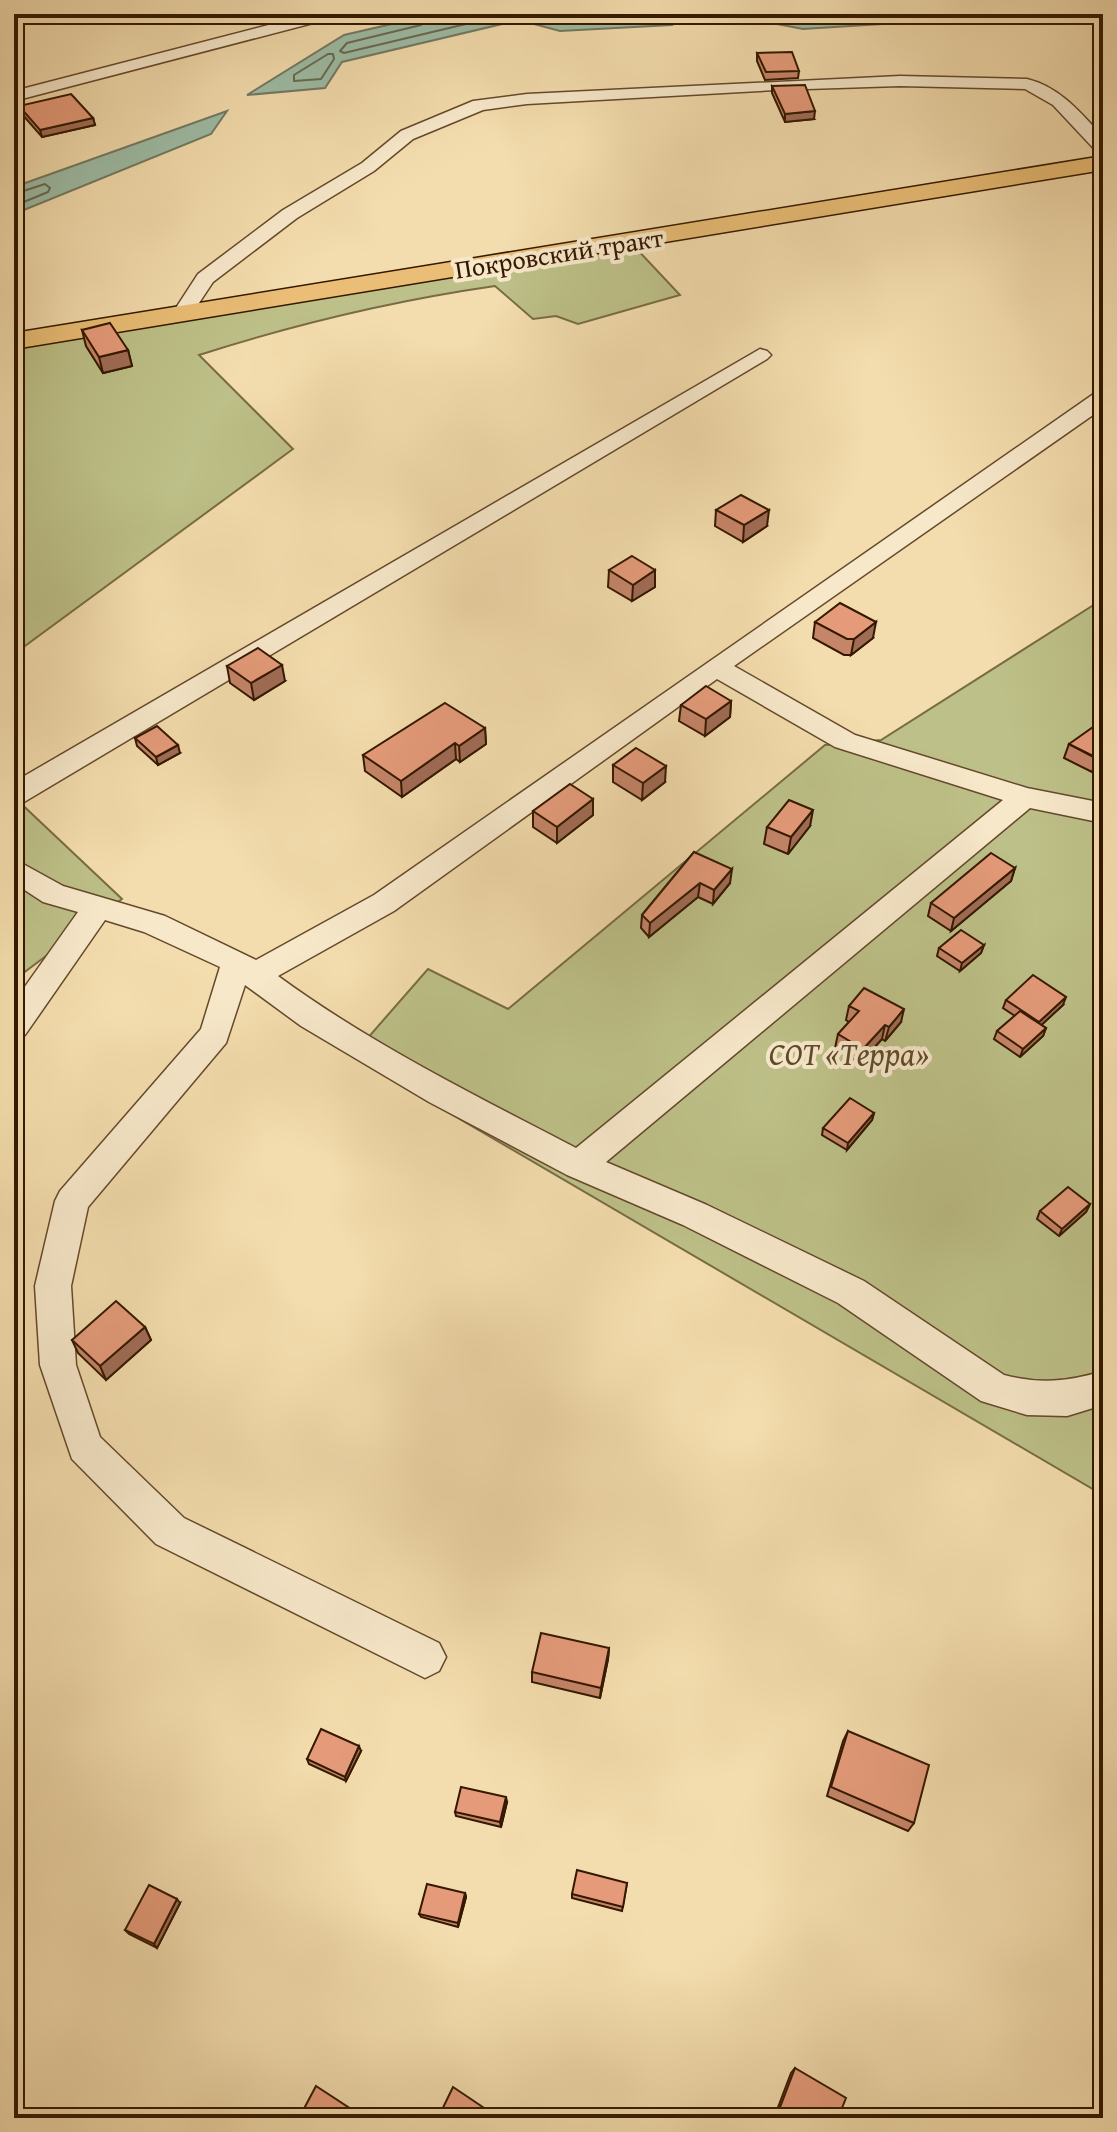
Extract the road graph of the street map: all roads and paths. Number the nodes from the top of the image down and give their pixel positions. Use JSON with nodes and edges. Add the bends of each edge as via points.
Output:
{"nodes":[{"id":1,"x":329,"y":14,"type":"edge"},
{"id":2,"x":14,"y":96,"type":"edge"},
{"id":3,"x":1103,"y":148,"type":"edge"},
{"id":4,"x":1103,"y":163,"type":"edge"},
{"id":5,"x":182,"y":314,"type":"junction"},
{"id":6,"x":14,"y":341,"type":"edge"},
{"id":7,"x":760,"y":355,"type":"dead end"},
{"id":8,"x":1103,"y":398,"type":"edge"},
{"id":9,"x":716,"y":667,"type":"junction"},
{"id":10,"x":14,"y":795,"type":"edge"},
{"id":11,"x":1025,"y":797,"type":"junction"},
{"id":12,"x":1103,"y":813,"type":"edge"},
{"id":13,"x":14,"y":869,"type":"edge"},
{"id":14,"x":98,"y":907,"type":"junction"},
{"id":15,"x":245,"y":969,"type":"junction"},
{"id":16,"x":14,"y":1026,"type":"edge"},
{"id":17,"x":579,"y":1165,"type":"junction"},
{"id":18,"x":1103,"y":1388,"type":"edge"},
{"id":19,"x":425,"y":1657,"type":"dead end"}],
"edges":[{"from":1,"to":2,"type":"street"},
{"from":3,"to":5,"type":"street","via":[[1053,95],[1027,84],[776,85],[479,105],[407,135],[368,167],[290,214],[205,278]]},
{"from":4,"to":5,"type":"main road","name":"Покровский тракт"},
{"from":5,"to":6,"type":"main road","name":"Покровский тракт"},
{"from":7,"to":10,"type":"street"},
{"from":8,"to":9,"type":"street"},
{"from":9,"to":11,"type":"street","via":[[845,741]]},
{"from":9,"to":15,"type":"street","via":[[384,903]]},
{"from":11,"to":12,"type":"street"},
{"from":11,"to":17,"type":"street"},
{"from":13,"to":14,"type":"street","via":[[53,894]]},
{"from":14,"to":15,"type":"street","via":[[154,924]]},
{"from":14,"to":16,"type":"street"},
{"from":15,"to":17,"type":"street","via":[[312,1017],[440,1093]]},
{"from":15,"to":19,"type":"street","via":[[215,1034],[72,1201],[53,1286],[58,1365],[85,1447],[170,1531]]},
{"from":17,"to":18,"type":"street","via":[[851,1292],[994,1389],[1027,1398],[1067,1399]]}]}
